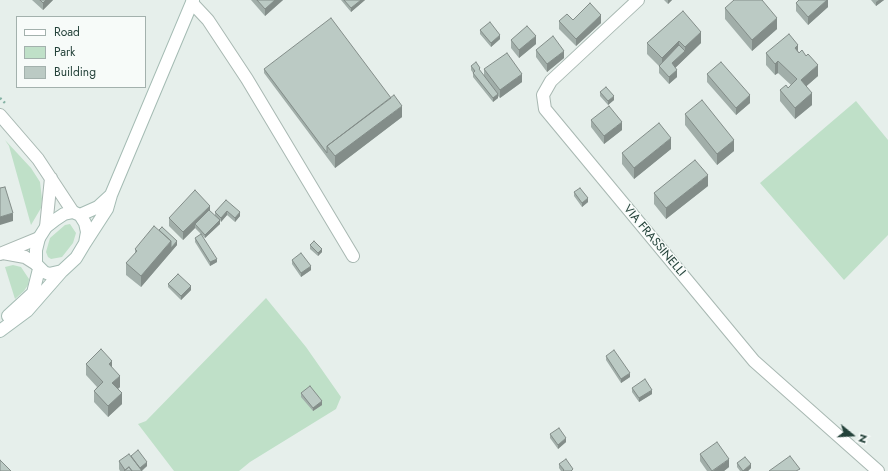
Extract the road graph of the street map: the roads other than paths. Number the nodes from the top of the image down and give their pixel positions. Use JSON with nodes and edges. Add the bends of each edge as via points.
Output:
{"nodes":[{"id":1,"x":638,"y":0,"type":"edge"},
{"id":2,"x":193,"y":2,"type":"edge"},
{"id":3,"x":0,"y":116,"type":"edge"},
{"id":4,"x":51,"y":178,"type":"junction"},
{"id":5,"x":111,"y":195,"type":"junction"},
{"id":6,"x":77,"y":214,"type":"junction"},
{"id":7,"x":46,"y":228,"type":"junction"},
{"id":8,"x":39,"y":238,"type":"junction"},
{"id":9,"x":85,"y":243,"type":"junction"},
{"id":10,"x":2,"y":253,"type":"edge"},
{"id":11,"x":352,"y":256,"type":"dead end"},
{"id":12,"x":38,"y":267,"type":"junction"},
{"id":13,"x":62,"y":271,"type":"junction"},
{"id":14,"x":0,"y":323,"type":"edge"},
{"id":15,"x":0,"y":331,"type":"edge"},
{"id":16,"x":878,"y":471,"type":"edge"}],
"edges":[{"from":1,"to":16,"type":"street","name":"VIA FRASSINELLI","via":[[551,81],[543,95],[545,109],[754,362]]},
{"from":2,"to":5,"type":"street"},
{"from":2,"to":11,"type":"street","via":[[247,79]]},
{"from":3,"to":4,"type":"street"},
{"from":4,"to":6,"type":"street"},
{"from":4,"to":7,"type":"street"},
{"from":5,"to":6,"type":"street","via":[[98,207]]},
{"from":5,"to":9,"type":"street","via":[[107,209]]},
{"from":6,"to":7,"type":"street","via":[[64,214]]},
{"from":6,"to":9,"type":"street","via":[[85,223]]},
{"from":7,"to":8,"type":"street"},
{"from":8,"to":10,"type":"street"},
{"from":8,"to":12,"type":"street","via":[[36,250]]},
{"from":9,"to":13,"type":"street","via":[[76,258]]},
{"from":10,"to":12,"type":"street","via":[[25,257]]},
{"from":12,"to":13,"type":"street","via":[[49,274]]},
{"from":12,"to":14,"type":"street","via":[[33,293]]},
{"from":13,"to":15,"type":"street","via":[[27,311]]}]}
